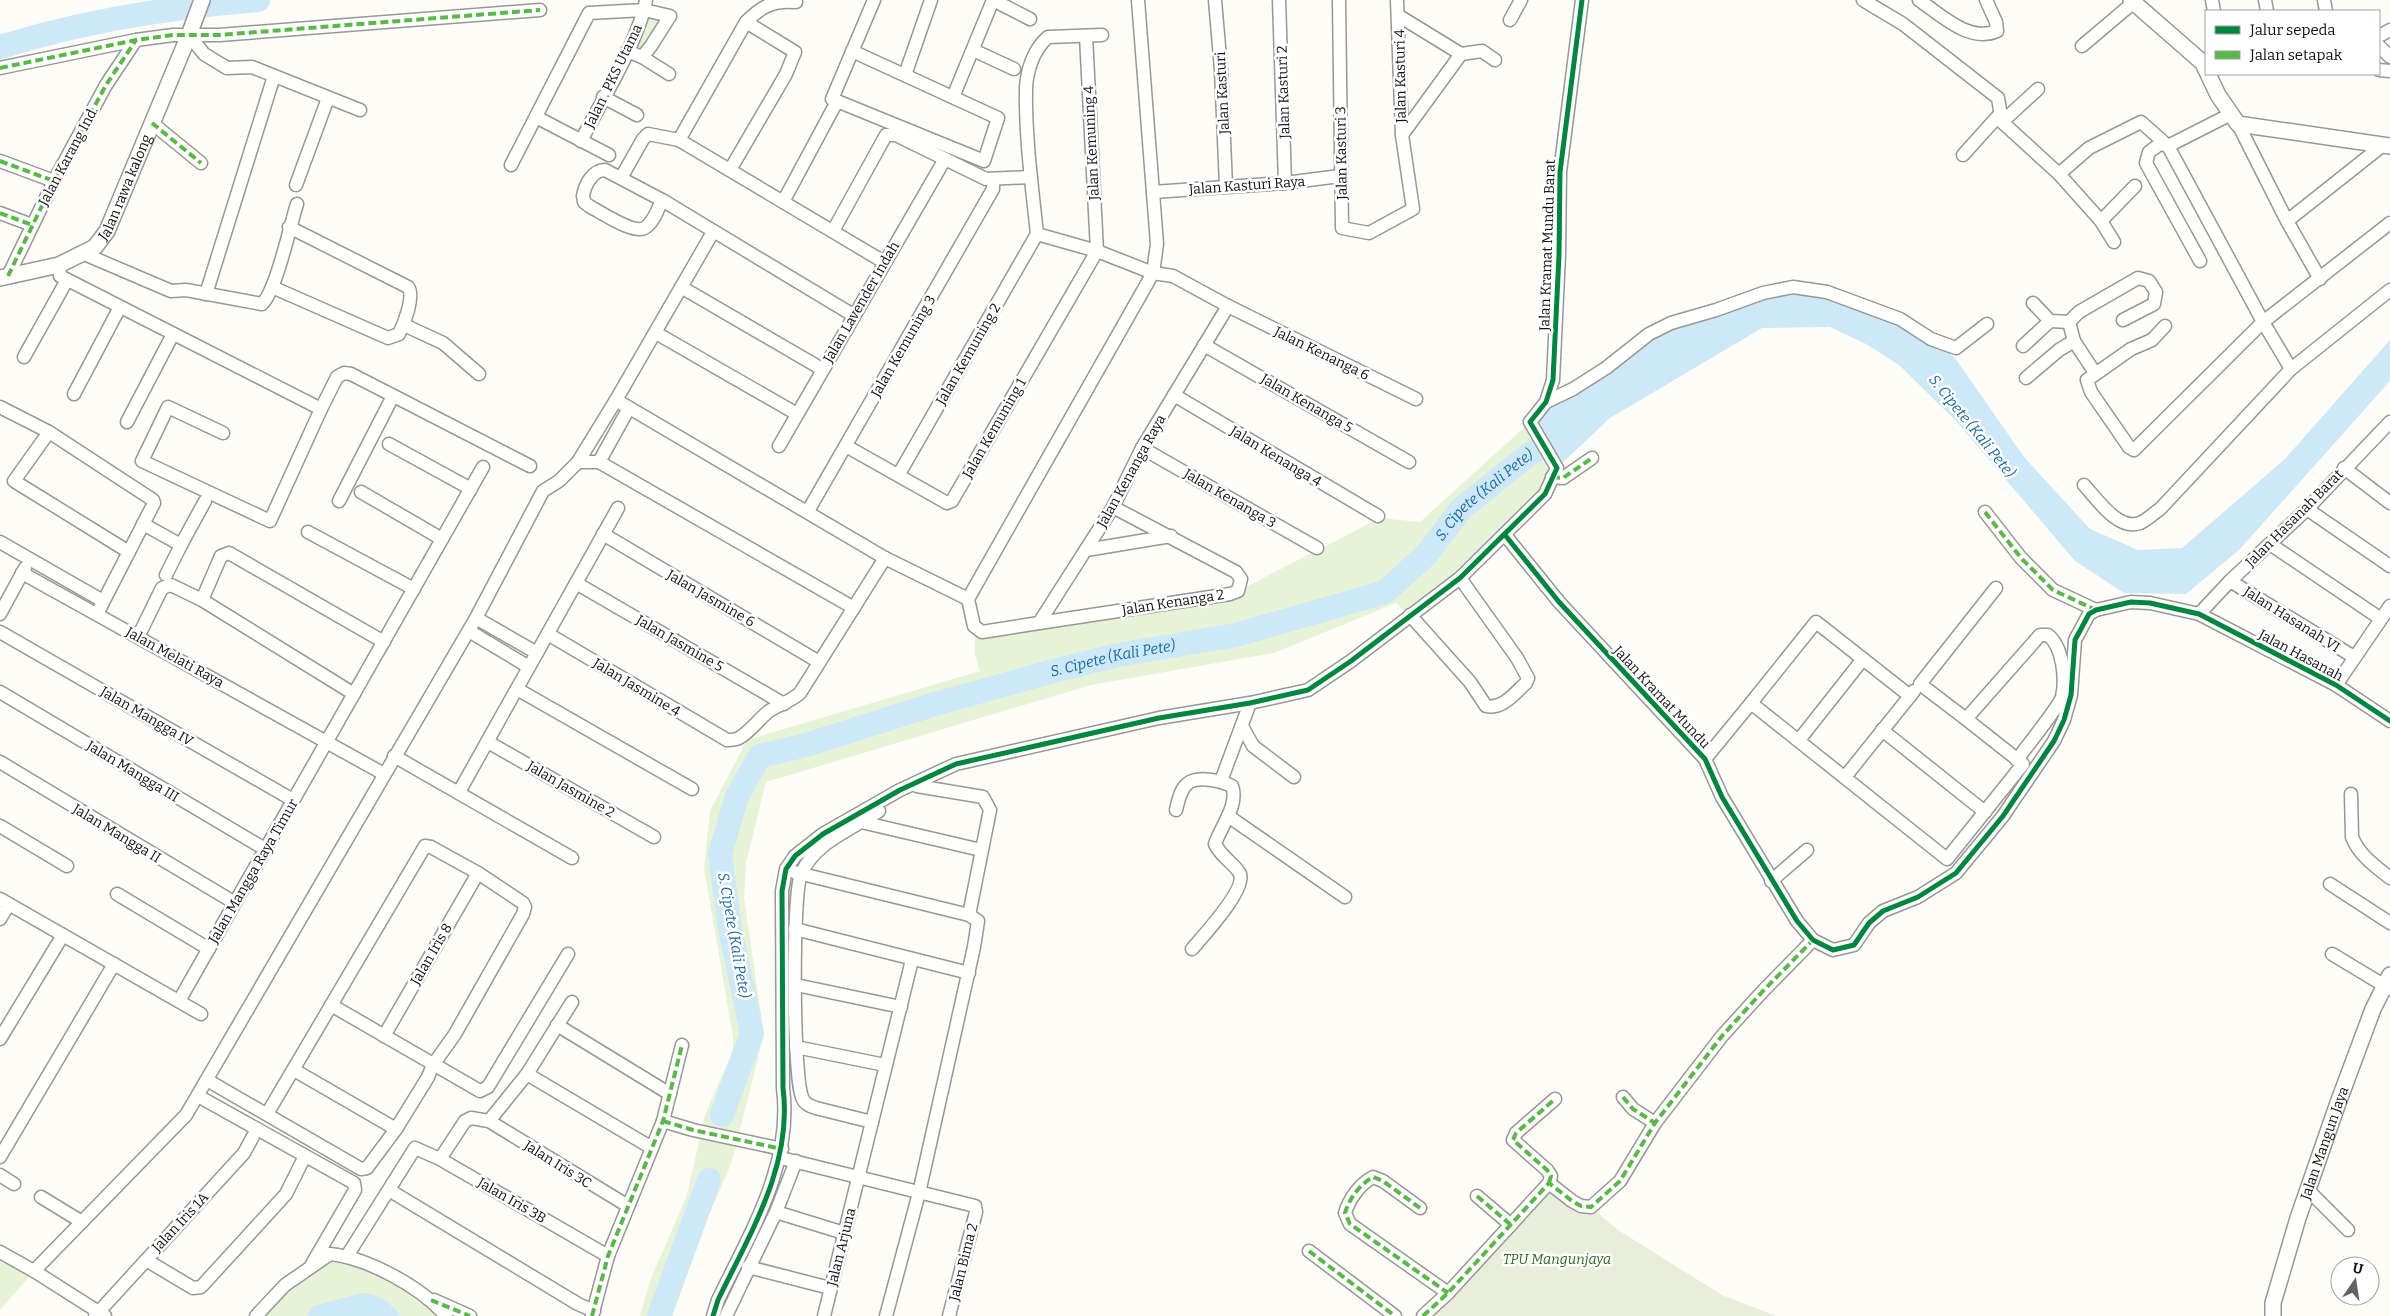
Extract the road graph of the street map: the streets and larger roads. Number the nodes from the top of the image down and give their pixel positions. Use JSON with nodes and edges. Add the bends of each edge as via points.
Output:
{"nodes":[{"id":1,"x":202,"y":0,"type":"edge"},
{"id":2,"x":874,"y":0,"type":"edge"},
{"id":3,"x":931,"y":0,"type":"edge"},
{"id":4,"x":993,"y":0,"type":"edge"},
{"id":5,"x":1138,"y":0,"type":"edge"},
{"id":6,"x":1215,"y":0,"type":"edge"},
{"id":7,"x":1279,"y":0,"type":"edge"},
{"id":8,"x":1340,"y":0,"type":"edge"},
{"id":9,"x":1397,"y":0,"type":"edge"},
{"id":10,"x":1522,"y":0,"type":"edge"},
{"id":11,"x":1582,"y":0,"type":"edge"},
{"id":12,"x":1863,"y":0,"type":"edge"},
{"id":13,"x":1919,"y":0,"type":"edge"},
{"id":14,"x":1986,"y":0,"type":"edge"},
{"id":15,"x":2132,"y":1,"type":"edge"},
{"id":16,"x":796,"y":2,"type":"dead end"},
{"id":17,"x":645,"y":5,"type":"edge"},
{"id":18,"x":540,"y":10,"type":"dead end"},
{"id":19,"x":1399,"y":16,"type":"junction"},
{"id":20,"x":1030,"y":18,"type":"dead end"},
{"id":21,"x":1510,"y":20,"type":"dead end"},
{"id":22,"x":746,"y":22,"type":"junction"},
{"id":23,"x":190,"y":35,"type":"junction"},
{"id":24,"x":1102,"y":35,"type":"dead end"},
{"id":25,"x":1086,"y":36,"type":"junction"},
{"id":26,"x":136,"y":40,"type":"junction"},
{"id":27,"x":2082,"y":46,"type":"dead end"},
{"id":28,"x":2380,"y":47,"type":"edge"},
{"id":29,"x":973,"y":50,"type":"junction"},
{"id":30,"x":627,"y":51,"type":"junction"},
{"id":31,"x":852,"y":51,"type":"junction"},
{"id":32,"x":1460,"y":54,"type":"junction"},
{"id":33,"x":642,"y":57,"type":"junction"},
{"id":34,"x":2390,"y":57,"type":"edge"},
{"id":35,"x":1495,"y":60,"type":"dead end"},
{"id":36,"x":2205,"y":66,"type":"edge"},
{"id":37,"x":0,"y":68,"type":"edge"},
{"id":38,"x":1014,"y":69,"type":"dead end"},
{"id":39,"x":669,"y":74,"type":"dead end"},
{"id":40,"x":2209,"y":75,"type":"edge"},
{"id":41,"x":274,"y":76,"type":"junction"},
{"id":42,"x":906,"y":76,"type":"junction"},
{"id":43,"x":2038,"y":89,"type":"dead end"},
{"id":44,"x":603,"y":97,"type":"junction"},
{"id":45,"x":328,"y":98,"type":"junction"},
{"id":46,"x":953,"y":98,"type":"junction"},
{"id":47,"x":834,"y":107,"type":"dead end"},
{"id":48,"x":360,"y":110,"type":"dead end"},
{"id":49,"x":637,"y":115,"type":"dead end"},
{"id":50,"x":536,"y":117,"type":"junction"},
{"id":51,"x":2001,"y":118,"type":"junction"},
{"id":52,"x":2234,"y":119,"type":"junction"},
{"id":53,"x":152,"y":123,"type":"junction"},
{"id":54,"x":1402,"y":135,"type":"junction"},
{"id":55,"x":679,"y":140,"type":"junction"},
{"id":56,"x":581,"y":141,"type":"junction"},
{"id":57,"x":2168,"y":146,"type":"junction"},
{"id":58,"x":2387,"y":146,"type":"edge"},
{"id":59,"x":609,"y":155,"type":"dead end"},
{"id":60,"x":1963,"y":155,"type":"dead end"},
{"id":61,"x":945,"y":158,"type":"junction"},
{"id":62,"x":0,"y":161,"type":"edge"},
{"id":63,"x":201,"y":163,"type":"dead end"},
{"id":64,"x":511,"y":166,"type":"dead end"},
{"id":65,"x":730,"y":170,"type":"junction"},
{"id":66,"x":2059,"y":174,"type":"junction"},
{"id":67,"x":1340,"y":176,"type":"junction"},
{"id":68,"x":1031,"y":177,"type":"junction"},
{"id":69,"x":621,"y":178,"type":"junction"},
{"id":70,"x":993,"y":180,"type":"junction"},
{"id":71,"x":54,"y":181,"type":"junction"},
{"id":72,"x":1285,"y":183,"type":"junction"},
{"id":73,"x":296,"y":186,"type":"dead end"},
{"id":74,"x":1226,"y":186,"type":"junction"},
{"id":75,"x":2136,"y":186,"type":"dead end"},
{"id":76,"x":1153,"y":192,"type":"junction"},
{"id":77,"x":662,"y":200,"type":"junction"},
{"id":78,"x":783,"y":202,"type":"junction"},
{"id":79,"x":297,"y":204,"type":"dead end"},
{"id":80,"x":1412,"y":209,"type":"joint"},
{"id":81,"x":0,"y":213,"type":"edge"},
{"id":82,"x":2101,"y":221,"type":"junction"},
{"id":83,"x":2287,"y":222,"type":"junction"},
{"id":84,"x":2390,"y":223,"type":"edge"},
{"id":85,"x":32,"y":225,"type":"junction"},
{"id":86,"x":289,"y":227,"type":"junction"},
{"id":87,"x":833,"y":231,"type":"junction"},
{"id":88,"x":713,"y":232,"type":"junction"},
{"id":89,"x":1037,"y":234,"type":"junction"},
{"id":90,"x":2114,"y":242,"type":"dead end"},
{"id":91,"x":1097,"y":251,"type":"junction"},
{"id":92,"x":82,"y":253,"type":"junction"},
{"id":93,"x":2200,"y":261,"type":"dead end"},
{"id":94,"x":884,"y":262,"type":"junction"},
{"id":95,"x":59,"y":265,"type":"junction"},
{"id":96,"x":1153,"y":273,"type":"junction"},
{"id":97,"x":4,"y":277,"type":"edge"},
{"id":98,"x":2320,"y":279,"type":"junction"},
{"id":99,"x":67,"y":280,"type":"junction"},
{"id":100,"x":272,"y":287,"type":"junction"},
{"id":101,"x":681,"y":287,"type":"junction"},
{"id":102,"x":2390,"y":290,"type":"edge"},
{"id":103,"x":206,"y":294,"type":"junction"},
{"id":104,"x":2033,"y":303,"type":"dead end"},
{"id":105,"x":1228,"y":306,"type":"junction"},
{"id":106,"x":120,"y":307,"type":"junction"},
{"id":107,"x":853,"y":315,"type":"junction"},
{"id":108,"x":2123,"y":320,"type":"dead end"},
{"id":109,"x":2050,"y":321,"type":"junction"},
{"id":110,"x":2069,"y":322,"type":"junction"},
{"id":111,"x":2263,"y":322,"type":"junction"},
{"id":112,"x":404,"y":324,"type":"junction"},
{"id":113,"x":1987,"y":324,"type":"dead end"},
{"id":114,"x":2165,"y":326,"type":"dead end"},
{"id":115,"x":656,"y":332,"type":"junction"},
{"id":116,"x":173,"y":334,"type":"junction"},
{"id":117,"x":2074,"y":341,"type":"junction"},
{"id":118,"x":1204,"y":345,"type":"junction"},
{"id":119,"x":2022,"y":346,"type":"dead end"},
{"id":120,"x":24,"y":357,"type":"dead end"},
{"id":121,"x":822,"y":369,"type":"junction"},
{"id":122,"x":2291,"y":369,"type":"junction"},
{"id":123,"x":2094,"y":373,"type":"junction"},
{"id":124,"x":479,"y":374,"type":"dead end"},
{"id":125,"x":2026,"y":378,"type":"dead end"},
{"id":126,"x":74,"y":394,"type":"dead end"},
{"id":127,"x":1174,"y":395,"type":"junction"},
{"id":128,"x":393,"y":396,"type":"junction"},
{"id":129,"x":1416,"y":399,"type":"dead end"},
{"id":130,"x":616,"y":400,"type":"junction"},
{"id":131,"x":1546,"y":402,"type":"junction"},
{"id":132,"x":0,"y":408,"type":"edge"},
{"id":133,"x":629,"y":408,"type":"junction"},
{"id":134,"x":321,"y":409,"type":"junction"},
{"id":135,"x":797,"y":414,"type":"junction"},
{"id":136,"x":127,"y":422,"type":"dead end"},
{"id":137,"x":2387,"y":430,"type":"edge"},
{"id":138,"x":49,"y":432,"type":"junction"},
{"id":139,"x":222,"y":433,"type":"dead end"},
{"id":140,"x":389,"y":444,"type":"dead end"},
{"id":141,"x":779,"y":446,"type":"dead end"},
{"id":142,"x":846,"y":446,"type":"junction"},
{"id":143,"x":1142,"y":448,"type":"junction"},
{"id":144,"x":1592,"y":458,"type":"dead end"},
{"id":145,"x":578,"y":462,"type":"junction"},
{"id":146,"x":599,"y":462,"type":"junction"},
{"id":147,"x":1409,"y":462,"type":"dead end"},
{"id":148,"x":530,"y":466,"type":"dead end"},
{"id":149,"x":484,"y":467,"type":"dead end"},
{"id":150,"x":2344,"y":468,"type":"junction"},
{"id":151,"x":1555,"y":472,"type":"junction"},
{"id":152,"x":899,"y":474,"type":"junction"},
{"id":153,"x":2084,"y":485,"type":"dead end"},
{"id":154,"x":471,"y":489,"type":"junction"},
{"id":155,"x":361,"y":492,"type":"dead end"},
{"id":156,"x":205,"y":501,"type":"dead end"},
{"id":157,"x":339,"y":501,"type":"dead end"},
{"id":158,"x":2390,"y":503,"type":"edge"},
{"id":159,"x":1113,"y":507,"type":"junction"},
{"id":160,"x":618,"y":508,"type":"dead end"},
{"id":161,"x":2307,"y":509,"type":"junction"},
{"id":162,"x":808,"y":511,"type":"junction"},
{"id":163,"x":1985,"y":512,"type":"dead end"},
{"id":164,"x":1378,"y":516,"type":"dead end"},
{"id":165,"x":144,"y":524,"type":"junction"},
{"id":166,"x":308,"y":532,"type":"dead end"},
{"id":167,"x":603,"y":534,"type":"junction"},
{"id":168,"x":1505,"y":534,"type":"junction"},
{"id":169,"x":1171,"y":536,"type":"junction"},
{"id":170,"x":442,"y":539,"type":"junction"},
{"id":171,"x":0,"y":542,"type":"edge"},
{"id":172,"x":2270,"y":544,"type":"junction"},
{"id":173,"x":181,"y":545,"type":"junction"},
{"id":174,"x":1318,"y":548,"type":"dead end"},
{"id":175,"x":1086,"y":550,"type":"junction"},
{"id":176,"x":129,"y":552,"type":"junction"},
{"id":177,"x":885,"y":558,"type":"junction"},
{"id":178,"x":30,"y":559,"type":"junction"},
{"id":179,"x":2390,"y":566,"type":"edge"},
{"id":180,"x":22,"y":573,"type":"junction"},
{"id":181,"x":166,"y":575,"type":"dead end"},
{"id":182,"x":1460,"y":578,"type":"junction"},
{"id":183,"x":2230,"y":581,"type":"junction"},
{"id":184,"x":576,"y":583,"type":"junction"},
{"id":185,"x":1996,"y":588,"type":"dead end"},
{"id":186,"x":414,"y":589,"type":"junction"},
{"id":187,"x":968,"y":599,"type":"junction"},
{"id":188,"x":202,"y":600,"type":"junction"},
{"id":189,"x":104,"y":601,"type":"junction"},
{"id":190,"x":2390,"y":606,"type":"edge"},
{"id":191,"x":854,"y":608,"type":"junction"},
{"id":192,"x":2096,"y":610,"type":"junction"},
{"id":193,"x":0,"y":614,"type":"edge"},
{"id":194,"x":97,"y":614,"type":"junction"},
{"id":195,"x":2199,"y":614,"type":"junction"},
{"id":196,"x":1410,"y":615,"type":"junction"},
{"id":197,"x":476,"y":618,"type":"junction"},
{"id":198,"x":2381,"y":619,"type":"junction"},
{"id":199,"x":1039,"y":622,"type":"junction"},
{"id":200,"x":469,"y":631,"type":"junction"},
{"id":201,"x":0,"y":632,"type":"edge"},
{"id":202,"x":548,"y":634,"type":"junction"},
{"id":203,"x":138,"y":637,"type":"junction"},
{"id":204,"x":384,"y":642,"type":"junction"},
{"id":205,"x":538,"y":653,"type":"junction"},
{"id":206,"x":2354,"y":658,"type":"junction"},
{"id":207,"x":1863,"y":659,"type":"junction"},
{"id":208,"x":819,"y":662,"type":"junction"},
{"id":209,"x":529,"y":667,"type":"junction"},
{"id":210,"x":1920,"y":684,"type":"junction"},
{"id":211,"x":2336,"y":685,"type":"junction"},
{"id":212,"x":517,"y":689,"type":"junction"},
{"id":213,"x":0,"y":692,"type":"edge"},
{"id":214,"x":354,"y":694,"type":"junction"},
{"id":215,"x":1910,"y":696,"type":"junction"},
{"id":216,"x":1250,"y":703,"type":"junction"},
{"id":217,"x":1751,"y":703,"type":"junction"},
{"id":218,"x":784,"y":704,"type":"junction"},
{"id":219,"x":1966,"y":719,"type":"junction"},
{"id":220,"x":2390,"y":720,"type":"edge"},
{"id":221,"x":1242,"y":726,"type":"junction"},
{"id":222,"x":1882,"y":730,"type":"junction"},
{"id":223,"x":1799,"y":740,"type":"junction"},
{"id":224,"x":327,"y":741,"type":"junction"},
{"id":225,"x":488,"y":742,"type":"junction"},
{"id":226,"x":394,"y":756,"type":"junction"},
{"id":227,"x":1705,"y":759,"type":"junction"},
{"id":228,"x":2017,"y":760,"type":"junction"},
{"id":229,"x":0,"y":762,"type":"edge"},
{"id":230,"x":384,"y":774,"type":"junction"},
{"id":231,"x":1294,"y":777,"type":"dead end"},
{"id":232,"x":1845,"y":777,"type":"junction"},
{"id":233,"x":1221,"y":780,"type":"junction"},
{"id":234,"x":916,"y":784,"type":"junction"},
{"id":235,"x":692,"y":789,"type":"dead end"},
{"id":236,"x":458,"y":792,"type":"junction"},
{"id":237,"x":2351,"y":794,"type":"dead end"},
{"id":238,"x":293,"y":800,"type":"junction"},
{"id":239,"x":1176,"y":810,"type":"dead end"},
{"id":240,"x":1985,"y":812,"type":"junction"},
{"id":241,"x":1228,"y":816,"type":"junction"},
{"id":242,"x":855,"y":821,"type":"junction"},
{"id":243,"x":0,"y":826,"type":"edge"},
{"id":244,"x":654,"y":837,"type":"dead end"},
{"id":245,"x":266,"y":849,"type":"junction"},
{"id":246,"x":981,"y":850,"type":"junction"},
{"id":247,"x":1806,"y":850,"type":"dead end"},
{"id":248,"x":572,"y":858,"type":"dead end"},
{"id":249,"x":67,"y":866,"type":"dead end"},
{"id":250,"x":786,"y":869,"type":"junction"},
{"id":251,"x":478,"y":873,"type":"junction"},
{"id":252,"x":800,"y":875,"type":"junction"},
{"id":253,"x":2390,"y":878,"type":"edge"},
{"id":254,"x":1771,"y":881,"type":"junction"},
{"id":255,"x":2330,"y":884,"type":"dead end"},
{"id":256,"x":116,"y":894,"type":"dead end"},
{"id":257,"x":1345,"y":897,"type":"dead end"},
{"id":258,"x":4,"y":901,"type":"edge"},
{"id":259,"x":235,"y":903,"type":"junction"},
{"id":260,"x":969,"y":915,"type":"junction"},
{"id":261,"x":0,"y":919,"type":"edge"},
{"id":262,"x":2390,"y":923,"type":"edge"},
{"id":263,"x":795,"y":929,"type":"junction"},
{"id":264,"x":63,"y":935,"type":"junction"},
{"id":265,"x":1813,"y":940,"type":"junction"},
{"id":266,"x":209,"y":949,"type":"junction"},
{"id":267,"x":1192,"y":950,"type":"dead end"},
{"id":268,"x":568,"y":954,"type":"dead end"},
{"id":269,"x":2332,"y":954,"type":"dead end"},
{"id":270,"x":912,"y":960,"type":"junction"},
{"id":271,"x":114,"y":964,"type":"junction"},
{"id":272,"x":969,"y":973,"type":"junction"},
{"id":273,"x":2388,"y":983,"type":"edge"},
{"id":274,"x":796,"y":985,"type":"junction"},
{"id":275,"x":179,"y":1001,"type":"junction"},
{"id":276,"x":572,"y":1002,"type":"dead end"},
{"id":277,"x":331,"y":1005,"type":"junction"},
{"id":278,"x":901,"y":1008,"type":"junction"},
{"id":279,"x":201,"y":1014,"type":"dead end"},
{"id":280,"x":557,"y":1025,"type":"junction"},
{"id":281,"x":384,"y":1036,"type":"junction"},
{"id":282,"x":0,"y":1039,"type":"edge"},
{"id":283,"x":682,"y":1045,"type":"dead end"},
{"id":284,"x":796,"y":1047,"type":"junction"},
{"id":285,"x":433,"y":1065,"type":"junction"},
{"id":286,"x":884,"y":1065,"type":"junction"},
{"id":287,"x":294,"y":1070,"type":"junction"},
{"id":288,"x":527,"y":1074,"type":"junction"},
{"id":289,"x":207,"y":1080,"type":"junction"},
{"id":290,"x":670,"y":1094,"type":"junction"},
{"id":291,"x":198,"y":1096,"type":"junction"},
{"id":292,"x":1623,"y":1097,"type":"dead end"},
{"id":293,"x":1555,"y":1099,"type":"dead end"},
{"id":294,"x":267,"y":1114,"type":"junction"},
{"id":295,"x":489,"y":1121,"type":"junction"},
{"id":296,"x":663,"y":1121,"type":"junction"},
{"id":297,"x":872,"y":1122,"type":"junction"},
{"id":298,"x":1655,"y":1123,"type":"junction"},
{"id":299,"x":258,"y":1129,"type":"junction"},
{"id":300,"x":396,"y":1129,"type":"junction"},
{"id":301,"x":652,"y":1148,"type":"junction"},
{"id":302,"x":781,"y":1153,"type":"junction"},
{"id":303,"x":305,"y":1156,"type":"junction"},
{"id":304,"x":0,"y":1157,"type":"edge"},
{"id":305,"x":440,"y":1158,"type":"junction"},
{"id":306,"x":796,"y":1162,"type":"junction"},
{"id":307,"x":0,"y":1175,"type":"edge"},
{"id":308,"x":858,"y":1177,"type":"junction"},
{"id":309,"x":1549,"y":1182,"type":"junction"},
{"id":310,"x":14,"y":1184,"type":"dead end"},
{"id":311,"x":389,"y":1190,"type":"junction"},
{"id":312,"x":2308,"y":1190,"type":"junction"},
{"id":313,"x":920,"y":1193,"type":"junction"},
{"id":314,"x":1477,"y":1196,"type":"dead end"},
{"id":315,"x":40,"y":1197,"type":"dead end"},
{"id":316,"x":628,"y":1206,"type":"junction"},
{"id":317,"x":1420,"y":1208,"type":"dead end"},
{"id":318,"x":776,"y":1212,"type":"junction"},
{"id":319,"x":82,"y":1222,"type":"junction"},
{"id":320,"x":1511,"y":1225,"type":"junction"},
{"id":321,"x":2348,"y":1230,"type":"dead end"},
{"id":322,"x":844,"y":1233,"type":"junction"},
{"id":323,"x":1309,"y":1251,"type":"dead end"},
{"id":324,"x":1,"y":1254,"type":"edge"},
{"id":325,"x":347,"y":1256,"type":"junction"},
{"id":326,"x":608,"y":1256,"type":"junction"},
{"id":327,"x":146,"y":1260,"type":"junction"},
{"id":328,"x":312,"y":1264,"type":"junction"},
{"id":329,"x":748,"y":1267,"type":"junction"},
{"id":330,"x":34,"y":1271,"type":"junction"},
{"id":331,"x":830,"y":1288,"type":"junction"},
{"id":332,"x":1448,"y":1293,"type":"junction"},
{"id":333,"x":432,"y":1300,"type":"junction"},
{"id":334,"x":593,"y":1314,"type":"edge"},
{"id":335,"x":99,"y":1315,"type":"edge"},
{"id":336,"x":256,"y":1316,"type":"edge"},
{"id":337,"x":446,"y":1316,"type":"edge"},
{"id":338,"x":470,"y":1316,"type":"edge"},
{"id":339,"x":713,"y":1316,"type":"edge"},
{"id":340,"x":726,"y":1316,"type":"edge"},
{"id":341,"x":824,"y":1316,"type":"edge"},
{"id":342,"x":886,"y":1316,"type":"edge"},
{"id":343,"x":950,"y":1316,"type":"edge"},
{"id":344,"x":1395,"y":1316,"type":"edge"},
{"id":345,"x":1423,"y":1316,"type":"edge"},
{"id":346,"x":2273,"y":1316,"type":"edge"}],
"edges":[{"from":1,"to":23,"type":"street","name":"Jalan rawa kalong"},
{"from":2,"to":31,"type":"street"},
{"from":3,"to":42,"type":"street"},
{"from":4,"to":20,"type":"street"},
{"from":4,"to":29,"type":"street"},
{"from":5,"to":76,"type":"street"},
{"from":6,"to":74,"type":"street","name":"Jalan Kasturi"},
{"from":7,"to":72,"type":"street","name":"Jalan Kasturi 2"},
{"from":8,"to":67,"type":"street","name":"Jalan Kasturi 3"},
{"from":9,"to":19,"type":"street","name":"Jalan Kasturi 4"},
{"from":10,"to":21,"type":"street"},
{"from":11,"to":131,"type":"street","name":"Jalan Kramat Mundu Barat","via":[[1560,172],[1553,380]]},
{"from":12,"to":51,"type":"street","via":[[1902,24],[1998,98]]},
{"from":13,"to":14,"type":"street","via":[[1968,33],[1990,34],[1997,31],[1996,22]]},
{"from":15,"to":27,"type":"street"},
{"from":15,"to":36,"type":"street"},
{"from":16,"to":22,"type":"street","via":[[766,4]]},
{"from":17,"to":30,"type":"street","name":"Jalan . PKS Utama"},
{"from":17,"to":33,"type":"street","name":"Jalan . PKS Utama","via":[[670,16]]},
{"from":17,"to":50,"type":"street","via":[[589,13]]},
{"from":18,"to":23,"type":"street"},
{"from":19,"to":32,"type":"street","name":"Jalan Kasturi 4"},
{"from":19,"to":54,"type":"street","name":"Jalan Kasturi 4"},
{"from":22,"to":55,"type":"street"},
{"from":22,"to":65,"type":"street","via":[[795,52],[786,74]]},
{"from":23,"to":26,"type":"street"},
{"from":23,"to":41,"type":"street","via":[[204,54],[227,68],[252,67]]},
{"from":23,"to":53,"type":"street","name":"Jalan rawa kalong"},
{"from":24,"to":25,"type":"street"},
{"from":25,"to":68,"type":"street","via":[[1048,36],[1038,45],[1026,87]]},
{"from":25,"to":91,"type":"street","name":"Jalan Kemuning 4"},
{"from":26,"to":37,"type":"street"},
{"from":26,"to":71,"type":"street","name":"Jalan Karang Ind.","via":[[106,85]]},
{"from":28,"to":34,"type":"street"},
{"from":29,"to":38,"type":"street"},
{"from":29,"to":46,"type":"street"},
{"from":30,"to":33,"type":"street"},
{"from":30,"to":44,"type":"street","name":"Jalan . PKS Utama"},
{"from":31,"to":42,"type":"street"},
{"from":31,"to":46,"type":"street","via":[[832,99],[984,161],[998,118]]},
{"from":32,"to":35,"type":"street","via":[[1482,51]]},
{"from":32,"to":54,"type":"street","name":"Jalan Kasturi 4"},
{"from":33,"to":39,"type":"street"},
{"from":40,"to":52,"type":"street"},
{"from":41,"to":45,"type":"street"},
{"from":41,"to":103,"type":"street"},
{"from":42,"to":46,"type":"street"},
{"from":43,"to":51,"type":"street"},
{"from":44,"to":49,"type":"street"},
{"from":44,"to":56,"type":"street","name":"Jalan . PKS Utama"},
{"from":45,"to":48,"type":"street"},
{"from":45,"to":73,"type":"street"},
{"from":47,"to":78,"type":"street"},
{"from":50,"to":56,"type":"street"},
{"from":50,"to":64,"type":"street"},
{"from":51,"to":60,"type":"street"},
{"from":51,"to":66,"type":"street"},
{"from":52,"to":57,"type":"street"},
{"from":52,"to":58,"type":"street"},
{"from":52,"to":83,"type":"street"},
{"from":53,"to":63,"type":"street"},
{"from":53,"to":92,"type":"street","name":"Jalan rawa kalong","via":[[107,231],[95,247]]},
{"from":54,"to":80,"type":"street","name":"Jalan Kasturi 4"},
{"from":55,"to":65,"type":"street"},
{"from":55,"to":69,"type":"street","via":[[648,134]]},
{"from":56,"to":59,"type":"street"},
{"from":57,"to":66,"type":"street","via":[[2141,122],[2089,148]]},
{"from":57,"to":93,"type":"street","via":[[2160,144],[2149,152],[2146,163]]},
{"from":57,"to":111,"type":"street"},
{"from":58,"to":83,"type":"street"},
{"from":61,"to":70,"type":"street"},
{"from":61,"to":87,"type":"street","via":[[896,135],[886,135]]},
{"from":61,"to":94,"type":"street","name":"Jalan Lavender Indah"},
{"from":62,"to":71,"type":"street"},
{"from":65,"to":78,"type":"street"},
{"from":66,"to":82,"type":"street"},
{"from":67,"to":72,"type":"street","name":"Jalan Kasturi Raya"},
{"from":67,"to":80,"type":"street","name":"Jalan Kasturi 3","via":[[1342,228],[1370,233]]},
{"from":68,"to":70,"type":"street"},
{"from":68,"to":89,"type":"street"},
{"from":69,"to":77,"type":"street"},
{"from":69,"to":77,"type":"street","via":[[599,170],[584,191],[584,202],[636,230],[644,229],[651,222]]},
{"from":70,"to":142,"type":"street","name":"Jalan Kemuning 3","via":[[993,189]]},
{"from":71,"to":85,"type":"street","name":"Jalan Karang Ind."},
{"from":72,"to":74,"type":"street","name":"Jalan Kasturi Raya"},
{"from":74,"to":76,"type":"street","name":"Jalan Kasturi Raya"},
{"from":75,"to":82,"type":"street"},
{"from":76,"to":96,"type":"street","via":[[1157,244]]},
{"from":77,"to":88,"type":"street"},
{"from":78,"to":87,"type":"street"},
{"from":79,"to":86,"type":"street"},
{"from":81,"to":85,"type":"street"},
{"from":82,"to":90,"type":"street"},
{"from":83,"to":98,"type":"street"},
{"from":84,"to":98,"type":"street"},
{"from":85,"to":97,"type":"street","name":"Jalan Karang Ind."},
{"from":86,"to":100,"type":"street"},
{"from":86,"to":112,"type":"street","via":[[408,287],[411,294]]},
{"from":87,"to":94,"type":"street"},
{"from":88,"to":101,"type":"street"},
{"from":88,"to":107,"type":"street"},
{"from":89,"to":91,"type":"street"},
{"from":89,"to":152,"type":"street","name":"Jalan Kemuning 2"},
{"from":91,"to":96,"type":"street"},
{"from":91,"to":152,"type":"street","name":"Jalan Kemuning 1","via":[[952,501],[947,503]]},
{"from":92,"to":95,"type":"street","name":"Jalan rawa kalong"},
{"from":92,"to":103,"type":"street","via":[[171,291]]},
{"from":94,"to":107,"type":"street","name":"Jalan Lavender Indah"},
{"from":95,"to":97,"type":"street","name":"Jalan rawa kalong"},
{"from":95,"to":99,"type":"street","via":[[60,276]]},
{"from":96,"to":105,"type":"street","via":[[1173,276]]},
{"from":96,"to":187,"type":"street"},
{"from":98,"to":111,"type":"street"},
{"from":99,"to":106,"type":"street"},
{"from":99,"to":120,"type":"street"},
{"from":100,"to":103,"type":"street","via":[[262,304]]},
{"from":100,"to":112,"type":"street","via":[[388,338],[399,334]]},
{"from":101,"to":115,"type":"street"},
{"from":101,"to":121,"type":"street"},
{"from":102,"to":122,"type":"street"},
{"from":104,"to":109,"type":"street"},
{"from":105,"to":118,"type":"street","name":"Jalan Kenanga Raya"},
{"from":105,"to":129,"type":"street","name":"Jalan Kenanga 6"},
{"from":106,"to":116,"type":"street"},
{"from":106,"to":126,"type":"street"},
{"from":107,"to":121,"type":"street","name":"Jalan Lavender Indah"},
{"from":108,"to":110,"type":"street","via":[[2154,304],[2156,292],[2149,282],[2138,278],[2089,305]]},
{"from":109,"to":110,"type":"street"},
{"from":109,"to":119,"type":"street"},
{"from":110,"to":117,"type":"street"},
{"from":111,"to":122,"type":"street"},
{"from":111,"to":123,"type":"street","via":[[2134,450],[2091,392],[2088,380]]},
{"from":112,"to":124,"type":"street","via":[[444,343]]},
{"from":113,"to":131,"type":"street","via":[[1956,348],[1931,338],[1900,319],[1827,292],[1793,287],[1763,293],[1671,323],[1649,334],[1606,368]]},
{"from":114,"to":123,"type":"street","via":[[2152,340],[2130,349]]},
{"from":115,"to":130,"type":"street"},
{"from":115,"to":135,"type":"street"},
{"from":116,"to":134,"type":"street"},
{"from":116,"to":136,"type":"street"},
{"from":117,"to":123,"type":"street"},
{"from":117,"to":125,"type":"street"},
{"from":118,"to":127,"type":"street","name":"Jalan Kenanga Raya"},
{"from":118,"to":147,"type":"street","name":"Jalan Kenanga 5"},
{"from":121,"to":135,"type":"street","name":"Jalan Lavender Indah"},
{"from":122,"to":153,"type":"street","via":[[2160,509],[2143,522],[2125,524]]},
{"from":127,"to":143,"type":"street","name":"Jalan Kenanga Raya"},
{"from":127,"to":164,"type":"street","name":"Jalan Kenanga 4"},
{"from":128,"to":134,"type":"street","via":[[351,374],[344,374],[334,380]]},
{"from":128,"to":148,"type":"street"},
{"from":128,"to":157,"type":"street"},
{"from":130,"to":133,"type":"street"},
{"from":130,"to":145,"type":"street"},
{"from":131,"to":151,"type":"street","name":"Jalan Kramat Mundu Barat","via":[[1530,422]]},
{"from":132,"to":138,"type":"street"},
{"from":133,"to":146,"type":"street"},
{"from":133,"to":162,"type":"street"},
{"from":134,"to":139,"type":"street","via":[[270,521],[142,461],[168,407]]},
{"from":135,"to":141,"type":"street","name":"Jalan Lavender Indah"},
{"from":137,"to":150,"type":"street","name":"Jalan Hasanah Barat"},
{"from":138,"to":165,"type":"street","via":[[154,500]]},
{"from":138,"to":176,"type":"street","via":[[14,481]]},
{"from":140,"to":154,"type":"street"},
{"from":142,"to":152,"type":"street","name":"Jalan Kemuning 1"},
{"from":142,"to":162,"type":"street","name":"Jalan Kemuning 3"},
{"from":143,"to":159,"type":"street","name":"Jalan Kenanga Raya"},
{"from":143,"to":174,"type":"street","name":"Jalan Kenanga 3"},
{"from":144,"to":151,"type":"street","via":[[1563,478]]},
{"from":145,"to":146,"type":"street"},
{"from":145,"to":197,"type":"street","via":[[559,481],[543,491]]},
{"from":146,"to":191,"type":"street"},
{"from":149,"to":154,"type":"street","name":"Jalan Mangga Raya Timur"},
{"from":150,"to":158,"type":"street"},
{"from":150,"to":161,"type":"street","name":"Jalan Hasanah Barat"},
{"from":151,"to":168,"type":"street","via":[[1545,494]]},
{"from":154,"to":170,"type":"street","name":"Jalan Mangga Raya Timur"},
{"from":155,"to":170,"type":"street"},
{"from":156,"to":173,"type":"street"},
{"from":159,"to":169,"type":"street","name":"Jalan Kenanga 2"},
{"from":159,"to":175,"type":"street","name":"Jalan Kenanga Raya"},
{"from":160,"to":167,"type":"street"},
{"from":161,"to":172,"type":"street","name":"Jalan Hasanah Barat"},
{"from":161,"to":179,"type":"street"},
{"from":162,"to":177,"type":"street"},
{"from":163,"to":192,"type":"street","via":[[2021,558],[2053,590]]},
{"from":165,"to":173,"type":"street"},
{"from":165,"to":176,"type":"street"},
{"from":166,"to":186,"type":"street"},
{"from":167,"to":184,"type":"street"},
{"from":167,"to":208,"type":"street","name":"Jalan Jasmine 6"},
{"from":168,"to":182,"type":"street"},
{"from":168,"to":227,"type":"street","name":"Jalan Kramat Mundu","via":[[1559,602]]},
{"from":169,"to":175,"type":"street"},
{"from":169,"to":199,"type":"street","name":"Jalan Kenanga 2","via":[[1236,572],[1241,579],[1238,590],[1230,594]]},
{"from":170,"to":186,"type":"street","name":"Jalan Mangga Raya Timur"},
{"from":171,"to":178,"type":"street"},
{"from":172,"to":183,"type":"street","name":"Jalan Hasanah Barat"},
{"from":172,"to":198,"type":"street"},
{"from":173,"to":181,"type":"street"},
{"from":175,"to":199,"type":"street","name":"Jalan Kenanga Raya"},
{"from":176,"to":189,"type":"street"},
{"from":177,"to":187,"type":"street"},
{"from":177,"to":191,"type":"street"},
{"from":178,"to":180,"type":"street"},
{"from":178,"to":189,"type":"street"},
{"from":180,"to":193,"type":"street"},
{"from":180,"to":194,"type":"street","name":"Jalan Melati Raya"},
{"from":182,"to":196,"type":"street"},
{"from":182,"to":196,"type":"street","via":[[1528,678],[1501,705],[1494,708],[1486,706],[1470,682]]},
{"from":183,"to":195,"type":"street","name":"Jalan Hasanah Barat"},
{"from":183,"to":206,"type":"street","name":"Jalan Hasanah VI"},
{"from":184,"to":202,"type":"street"},
{"from":184,"to":218,"type":"street","name":"Jalan Jasmine 5"},
{"from":185,"to":210,"type":"street"},
{"from":186,"to":204,"type":"street","name":"Jalan Mangga Raya Timur"},
{"from":187,"to":199,"type":"street","via":[[974,626],[982,632]]},
{"from":188,"to":203,"type":"street","via":[[175,586],[165,586]]},
{"from":188,"to":204,"type":"street","via":[[222,556],[229,552]]},
{"from":188,"to":214,"type":"street"},
{"from":189,"to":194,"type":"street"},
{"from":190,"to":198,"type":"street"},
{"from":191,"to":208,"type":"street"},
{"from":192,"to":195,"type":"street","name":"Jalan Hasanah","via":[[2131,602]]},
{"from":192,"to":265,"type":"street","via":[[2084,621],[2075,640],[2068,711],[2054,740],[2003,816],[1956,873],[1918,898],[1882,911],[1854,945],[1834,950]]},
{"from":194,"to":203,"type":"street","name":"Jalan Melati Raya"},
{"from":195,"to":211,"type":"street","name":"Jalan Hasanah"},
{"from":196,"to":216,"type":"street","via":[[1308,690]]},
{"from":197,"to":200,"type":"street"},
{"from":197,"to":205,"type":"street"},
{"from":198,"to":206,"type":"street"},
{"from":200,"to":209,"type":"street"},
{"from":200,"to":226,"type":"street"},
{"from":201,"to":238,"type":"street","name":"Jalan Mangga IV"},
{"from":202,"to":205,"type":"street"},
{"from":202,"to":218,"type":"street","name":"Jalan Jasmine 4","via":[[727,740],[739,738],[768,712]]},
{"from":203,"to":224,"type":"street","name":"Jalan Melati Raya"},
{"from":204,"to":214,"type":"street","name":"Jalan Mangga Raya Timur"},
{"from":205,"to":209,"type":"street"},
{"from":206,"to":211,"type":"street"},
{"from":207,"to":215,"type":"street"},
{"from":207,"to":217,"type":"street","via":[[1816,622]]},
{"from":207,"to":223,"type":"street"},
{"from":208,"to":218,"type":"street","via":[[800,693]]},
{"from":209,"to":212,"type":"street"},
{"from":210,"to":215,"type":"street"},
{"from":210,"to":219,"type":"street"},
{"from":211,"to":220,"type":"street","name":"Jalan Hasanah"},
{"from":212,"to":225,"type":"street"},
{"from":212,"to":235,"type":"street"},
{"from":213,"to":245,"type":"street","name":"Jalan Mangga III"},
{"from":214,"to":224,"type":"street","name":"Jalan Mangga Raya Timur"},
{"from":215,"to":222,"type":"street"},
{"from":216,"to":221,"type":"street"},
{"from":216,"to":234,"type":"street","via":[[1158,718],[956,764]]},
{"from":217,"to":223,"type":"street"},
{"from":217,"to":227,"type":"street"},
{"from":219,"to":228,"type":"street"},
{"from":219,"to":228,"type":"street","via":[[2040,635],[2051,637],[2063,670],[2062,698]]},
{"from":221,"to":231,"type":"street","via":[[1253,746]]},
{"from":221,"to":233,"type":"street"},
{"from":222,"to":232,"type":"street"},
{"from":222,"to":240,"type":"street"},
{"from":223,"to":232,"type":"street"},
{"from":224,"to":230,"type":"street","name":"Jalan Melati Raya"},
{"from":224,"to":238,"type":"street","name":"Jalan Mangga Raya Timur"},
{"from":225,"to":236,"type":"street"},
{"from":225,"to":244,"type":"street","name":"Jalan Jasmine 2"},
{"from":226,"to":230,"type":"street"},
{"from":226,"to":236,"type":"street"},
{"from":227,"to":254,"type":"street","name":"Jalan Kramat Mundu","via":[[1722,797]]},
{"from":228,"to":240,"type":"street","via":[[2023,764]]},
{"from":229,"to":259,"type":"street","name":"Jalan Mangga II"},
{"from":230,"to":289,"type":"street"},
{"from":232,"to":240,"type":"street","via":[[1947,859]]},
{"from":233,"to":239,"type":"street","via":[[1188,783]]},
{"from":233,"to":241,"type":"street","via":[[1232,786],[1234,792]]},
{"from":234,"to":242,"type":"street"},
{"from":234,"to":246,"type":"street","via":[[983,797],[990,810]]},
{"from":236,"to":248,"type":"street"},
{"from":237,"to":253,"type":"street","via":[[2354,843]]},
{"from":238,"to":245,"type":"street","name":"Jalan Mangga Raya Timur"},
{"from":241,"to":257,"type":"street"},
{"from":241,"to":267,"type":"street","via":[[1215,844],[1219,853],[1238,871],[1240,884]]},
{"from":242,"to":246,"type":"street"},
{"from":242,"to":250,"type":"street","via":[[823,834],[802,850]]},
{"from":242,"to":252,"type":"street","via":[[810,857]]},
{"from":243,"to":249,"type":"street"},
{"from":245,"to":259,"type":"street","name":"Jalan Mangga Raya Timur"},
{"from":246,"to":260,"type":"street"},
{"from":247,"to":254,"type":"street"},
{"from":250,"to":252,"type":"street"},
{"from":250,"to":302,"type":"street","via":[[782,891],[785,1102]]},
{"from":251,"to":277,"type":"street","via":[[425,846]]},
{"from":251,"to":281,"type":"street","name":"Jalan Iris 8"},
{"from":251,"to":285,"type":"street","via":[[523,902],[525,907],[455,1034]]},
{"from":252,"to":260,"type":"street"},
{"from":252,"to":263,"type":"street"},
{"from":254,"to":265,"type":"street","name":"Jalan Kramat Mundu"},
{"from":255,"to":262,"type":"street"},
{"from":256,"to":266,"type":"street"},
{"from":258,"to":261,"type":"street"},
{"from":258,"to":264,"type":"street"},
{"from":259,"to":266,"type":"street","name":"Jalan Mangga Raya Timur"},
{"from":260,"to":272,"type":"street","via":[[978,922]]},
{"from":263,"to":270,"type":"street"},
{"from":263,"to":274,"type":"street"},
{"from":264,"to":271,"type":"street"},
{"from":264,"to":282,"type":"street"},
{"from":265,"to":298,"type":"street","via":[[1722,1036]]},
{"from":266,"to":275,"type":"street","name":"Jalan Mangga Raya Timur"},
{"from":268,"to":285,"type":"street","via":[[488,1087],[480,1091]]},
{"from":269,"to":273,"type":"street"},
{"from":270,"to":272,"type":"street"},
{"from":270,"to":278,"type":"street","name":"Jalan Arjuna"},
{"from":271,"to":275,"type":"street"},
{"from":271,"to":304,"type":"street"},
{"from":272,"to":313,"type":"street"},
{"from":273,"to":312,"type":"street","name":"Jalan Mangun Jaya","via":[[2338,1102]]},
{"from":274,"to":278,"type":"street"},
{"from":274,"to":284,"type":"street"},
{"from":275,"to":279,"type":"street"},
{"from":276,"to":280,"type":"street"},
{"from":277,"to":281,"type":"street"},
{"from":277,"to":287,"type":"street"},
{"from":278,"to":286,"type":"street","name":"Jalan Arjuna"},
{"from":280,"to":288,"type":"street"},
{"from":280,"to":290,"type":"street"},
{"from":281,"to":285,"type":"street"},
{"from":283,"to":290,"type":"street"},
{"from":284,"to":286,"type":"street"},
{"from":284,"to":297,"type":"street","via":[[802,1100],[809,1106]]},
{"from":285,"to":300,"type":"street"},
{"from":286,"to":297,"type":"street","name":"Jalan Arjuna"},
{"from":287,"to":294,"type":"street"},
{"from":287,"to":300,"type":"street"},
{"from":288,"to":295,"type":"street"},
{"from":288,"to":301,"type":"street"},
{"from":289,"to":291,"type":"street"},
{"from":289,"to":294,"type":"street"},
{"from":290,"to":296,"type":"street"},
{"from":291,"to":299,"type":"street"},
{"from":291,"to":319,"type":"street","via":[[186,1115]]},
{"from":292,"to":298,"type":"street","via":[[1633,1109]]},
{"from":293,"to":309,"type":"street","via":[[1516,1133],[1513,1140],[1547,1170],[1551,1176]]},
{"from":294,"to":300,"type":"street","via":[[361,1169],[367,1168]]},
{"from":295,"to":305,"type":"street","via":[[471,1118],[465,1121]]},
{"from":295,"to":316,"type":"street","name":"Jalan Iris 3C"},
{"from":296,"to":301,"type":"street"},
{"from":296,"to":302,"type":"street"},
{"from":297,"to":308,"type":"street","name":"Jalan Arjuna"},
{"from":298,"to":309,"type":"street","via":[[1620,1181],[1591,1207],[1572,1201]]},
{"from":299,"to":303,"type":"street"},
{"from":299,"to":327,"type":"street","name":"Jalan Iris 1A","via":[[244,1153]]},
{"from":301,"to":316,"type":"street"},
{"from":302,"to":306,"type":"street"},
{"from":302,"to":339,"type":"street","via":[[765,1202]]},
{"from":303,"to":327,"type":"street","via":[[286,1194],[201,1287],[193,1288]]},
{"from":303,"to":328,"type":"street","via":[[354,1183],[355,1190]]},
{"from":305,"to":311,"type":"street","name":"Jalan Iris 3B","via":[[415,1148]]},
{"from":305,"to":326,"type":"street","name":"Jalan Iris 3B"},
{"from":306,"to":308,"type":"street"},
{"from":306,"to":318,"type":"street"},
{"from":307,"to":310,"type":"street"},
{"from":308,"to":313,"type":"street"},
{"from":308,"to":322,"type":"street","name":"Jalan Arjuna"},
{"from":309,"to":320,"type":"street"},
{"from":311,"to":325,"type":"street"},
{"from":311,"to":334,"type":"street"},
{"from":312,"to":321,"type":"street"},
{"from":312,"to":346,"type":"street","name":"Jalan Mangun Jaya","via":[[2273,1303]]},
{"from":313,"to":342,"type":"street"},
{"from":313,"to":343,"type":"street","name":"Jalan Bima 2","via":[[973,1204],[976,1208]]},
{"from":314,"to":320,"type":"street"},
{"from":315,"to":319,"type":"street"},
{"from":316,"to":326,"type":"street"},
{"from":317,"to":332,"type":"street","via":[[1373,1177],[1358,1191],[1345,1214],[1350,1224]]},
{"from":318,"to":322,"type":"street"},
{"from":318,"to":329,"type":"street"},
{"from":319,"to":330,"type":"street"},
{"from":320,"to":332,"type":"street"},
{"from":322,"to":331,"type":"street","name":"Jalan Arjuna"},
{"from":323,"to":344,"type":"street"},
{"from":324,"to":330,"type":"street"},
{"from":325,"to":328,"type":"street","via":[[330,1254]]},
{"from":325,"to":333,"type":"street"},
{"from":326,"to":334,"type":"street"},
{"from":327,"to":335,"type":"street","name":"Jalan Iris 1A"},
{"from":328,"to":336,"type":"street","via":[[285,1285]]},
{"from":329,"to":331,"type":"street"},
{"from":329,"to":340,"type":"street"},
{"from":330,"to":335,"type":"street"},
{"from":331,"to":341,"type":"street","name":"Jalan Arjuna"},
{"from":332,"to":345,"type":"street"},
{"from":333,"to":337,"type":"street"},
{"from":333,"to":338,"type":"street"}]}
